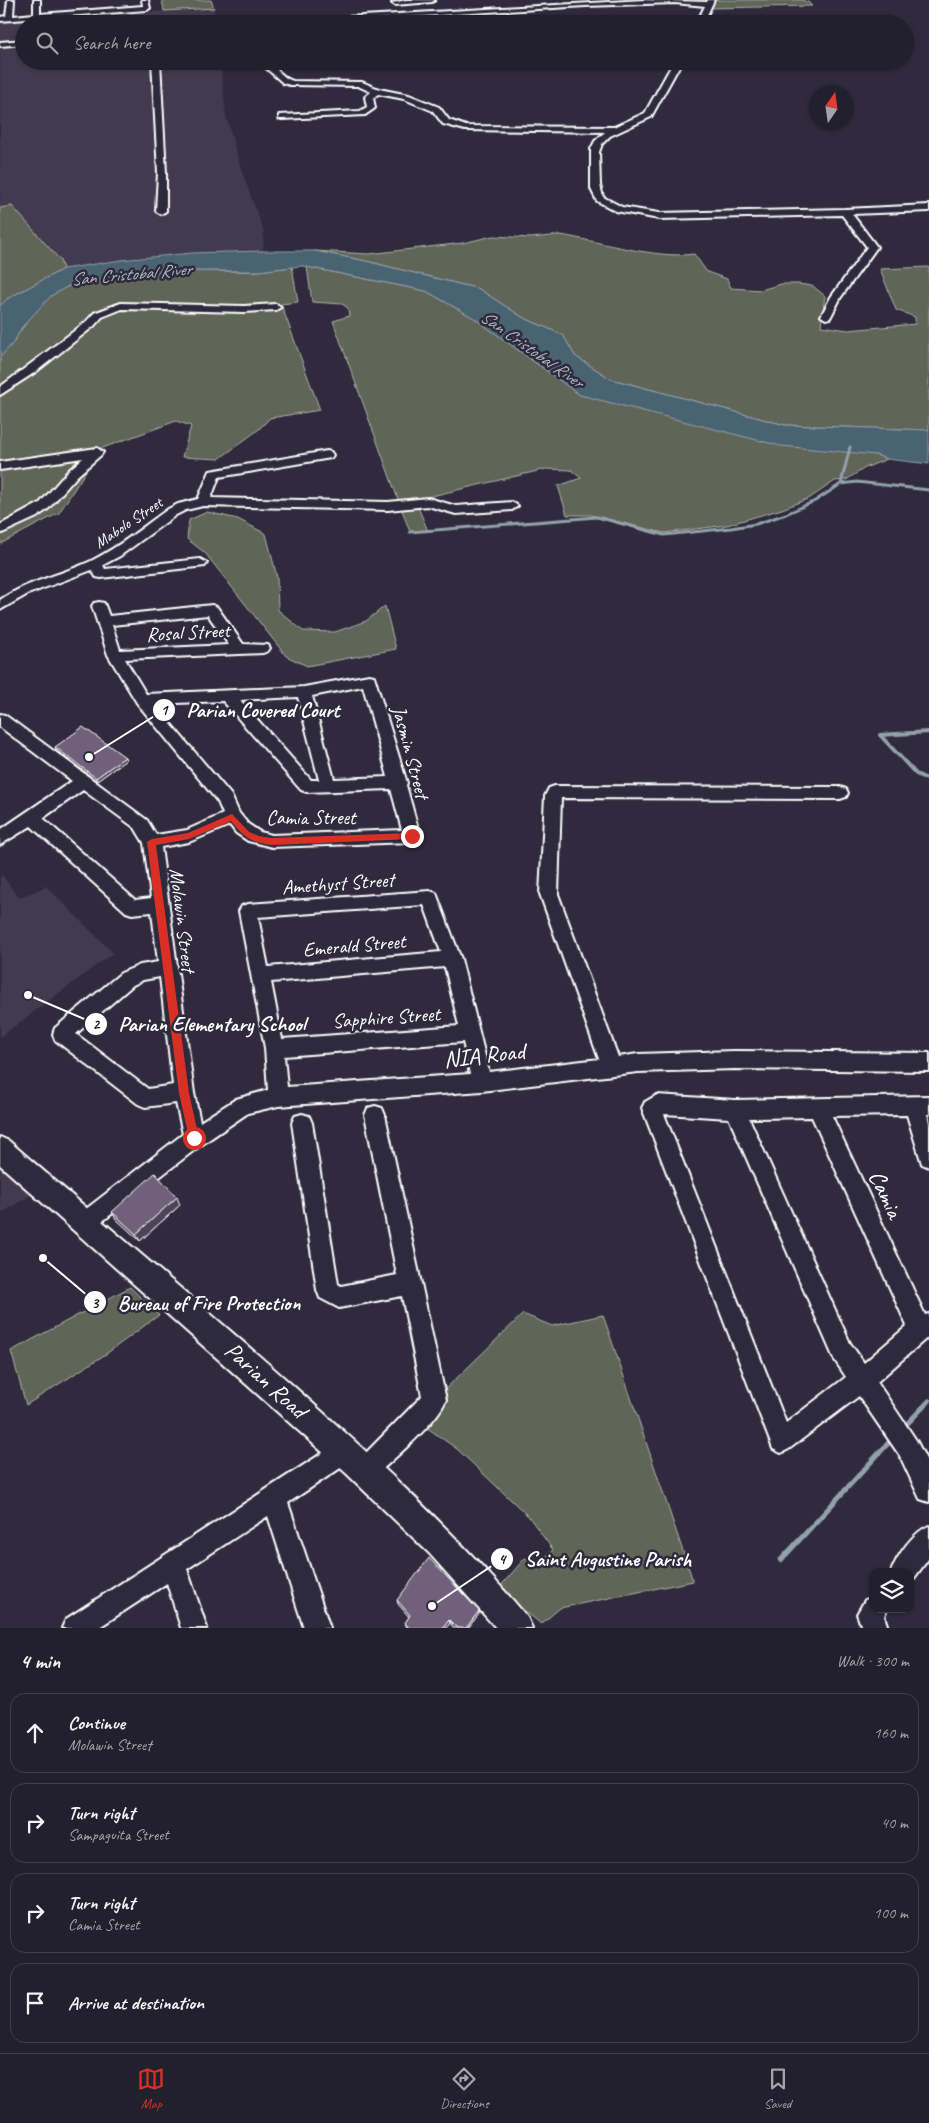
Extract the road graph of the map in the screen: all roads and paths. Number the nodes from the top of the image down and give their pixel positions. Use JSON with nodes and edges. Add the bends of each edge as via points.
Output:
{"nodes":[{"id":1,"x":11,"y":0,"type":"edge"},
{"id":2,"x":37,"y":0,"type":"edge"},
{"id":3,"x":432,"y":0,"type":"edge"},
{"id":4,"x":674,"y":1,"type":"edge"},
{"id":5,"x":407,"y":2,"type":"junction"},
{"id":6,"x":584,"y":2,"type":"edge"},
{"id":7,"x":626,"y":2,"type":"edge"},
{"id":8,"x":710,"y":2,"type":"edge"},
{"id":9,"x":146,"y":3,"type":"edge"},
{"id":10,"x":395,"y":3,"type":"dead end"},
{"id":11,"x":530,"y":4,"type":"edge"},
{"id":12,"x":507,"y":8,"type":"junction"},
{"id":13,"x":414,"y":14,"type":"junction"},
{"id":14,"x":512,"y":14,"type":"dead end"},
{"id":15,"x":37,"y":15,"type":"edge"},
{"id":16,"x":49,"y":15,"type":"edge"},
{"id":17,"x":400,"y":15,"type":"edge"},
{"id":18,"x":704,"y":15,"type":"edge"},
{"id":19,"x":9,"y":18,"type":"junction"},
{"id":20,"x":15,"y":18,"type":"edge"},
{"id":21,"x":0,"y":19,"type":"edge"},
{"id":22,"x":15,"y":43,"type":"edge"},
{"id":23,"x":0,"y":44,"type":"edge"},
{"id":24,"x":156,"y":70,"type":"edge"},
{"id":25,"x":273,"y":70,"type":"edge"},
{"id":26,"x":673,"y":70,"type":"edge"},
{"id":27,"x":377,"y":91,"type":"junction"},
{"id":28,"x":282,"y":117,"type":"dead end"},
{"id":29,"x":617,"y":130,"type":"junction"},
{"id":30,"x":929,"y":208,"type":"edge"},
{"id":31,"x":161,"y":211,"type":"dead end"},
{"id":32,"x":845,"y":212,"type":"junction"},
{"id":33,"x":276,"y":307,"type":"dead end"},
{"id":34,"x":826,"y":316,"type":"dead end"},
{"id":35,"x":0,"y":392,"type":"edge"},
{"id":36,"x":327,"y":455,"type":"dead end"},
{"id":37,"x":0,"y":466,"type":"edge"},
{"id":38,"x":203,"y":502,"type":"junction"},
{"id":39,"x":512,"y":506,"type":"dead end"},
{"id":40,"x":0,"y":530,"type":"edge"},
{"id":41,"x":200,"y":563,"type":"dead end"},
{"id":42,"x":95,"y":564,"type":"junction"},
{"id":43,"x":0,"y":606,"type":"edge"},
{"id":44,"x":263,"y":648,"type":"dead end"},
{"id":45,"x":239,"y":649,"type":"junction"},
{"id":46,"x":115,"y":655,"type":"junction"},
{"id":47,"x":304,"y":692,"type":"junction"},
{"id":48,"x":227,"y":695,"type":"junction"},
{"id":49,"x":142,"y":699,"type":"junction"},
{"id":50,"x":0,"y":719,"type":"edge"},
{"id":51,"x":84,"y":782,"type":"junction"},
{"id":52,"x":398,"y":783,"type":"junction"},
{"id":53,"x":328,"y":786,"type":"junction"},
{"id":54,"x":840,"y":793,"type":"dead end"},
{"id":55,"x":232,"y":817,"type":"junction"},
{"id":56,"x":32,"y":818,"type":"junction"},
{"id":57,"x":412,"y":836,"type":"joint"},
{"id":58,"x":0,"y":839,"type":"edge"},
{"id":59,"x":152,"y":842,"type":"junction"},
{"id":60,"x":160,"y":904,"type":"junction"},
{"id":61,"x":452,"y":959,"type":"junction"},
{"id":62,"x":168,"y":968,"type":"junction"},
{"id":63,"x":259,"y":975,"type":"junction"},
{"id":64,"x":471,"y":1033,"type":"junction"},
{"id":65,"x":274,"y":1048,"type":"junction"},
{"id":66,"x":929,"y":1062,"type":"edge"},
{"id":67,"x":611,"y":1065,"type":"junction"},
{"id":68,"x":482,"y":1082,"type":"junction"},
{"id":69,"x":184,"y":1093,"type":"junction"},
{"id":70,"x":278,"y":1097,"type":"junction"},
{"id":71,"x":921,"y":1105,"type":"edge"},
{"id":72,"x":818,"y":1108,"type":"junction"},
{"id":73,"x":735,"y":1109,"type":"junction"},
{"id":74,"x":375,"y":1115,"type":"dead end"},
{"id":75,"x":302,"y":1123,"type":"dead end"},
{"id":76,"x":194,"y":1138,"type":"junction"},
{"id":77,"x":0,"y":1149,"type":"edge"},
{"id":78,"x":929,"y":1157,"type":"edge"},
{"id":79,"x":84,"y":1223,"type":"junction"},
{"id":80,"x":410,"y":1284,"type":"junction"},
{"id":81,"x":924,"y":1327,"type":"edge"},
{"id":82,"x":861,"y":1380,"type":"junction"},
{"id":83,"x":355,"y":1460,"type":"junction"},
{"id":84,"x":929,"y":1490,"type":"edge"},
{"id":85,"x":274,"y":1498,"type":"junction"},
{"id":86,"x":929,"y":1538,"type":"edge"},
{"id":87,"x":173,"y":1564,"type":"junction"},
{"id":88,"x":906,"y":1568,"type":"edge"},
{"id":89,"x":871,"y":1613,"type":"edge"},
{"id":90,"x":75,"y":1628,"type":"edge"},
{"id":91,"x":194,"y":1628,"type":"edge"},
{"id":92,"x":317,"y":1628,"type":"edge"},
{"id":93,"x":516,"y":1628,"type":"edge"},
{"id":94,"x":876,"y":1628,"type":"edge"}],
"edges":[{"from":1,"to":19,"type":"street"},
{"from":2,"to":15,"type":"street"},
{"from":3,"to":5,"type":"street"},
{"from":4,"to":7,"type":"street"},
{"from":4,"to":8,"type":"street"},
{"from":5,"to":10,"type":"street"},
{"from":5,"to":13,"type":"street"},
{"from":6,"to":7,"type":"street"},
{"from":6,"to":11,"type":"street"},
{"from":8,"to":18,"type":"street"},
{"from":9,"to":16,"type":"street"},
{"from":11,"to":12,"type":"street"},
{"from":12,"to":13,"type":"street","via":[[473,7]]},
{"from":12,"to":14,"type":"street"},
{"from":13,"to":17,"type":"street"},
{"from":19,"to":20,"type":"street"},
{"from":19,"to":21,"type":"street"},
{"from":22,"to":23,"type":"street"},
{"from":24,"to":31,"type":"street"},
{"from":25,"to":27,"type":"street","via":[[293,83],[347,82]]},
{"from":26,"to":29,"type":"street","via":[[648,115]]},
{"from":27,"to":28,"type":"street","via":[[369,97],[371,108],[362,113]]},
{"from":27,"to":29,"type":"street","via":[[406,97],[436,109],[446,122],[465,128]]},
{"from":29,"to":32,"type":"street","via":[[604,138],[594,151],[596,191],[600,199],[611,206],[658,216]]},
{"from":30,"to":32,"type":"street"},
{"from":32,"to":34,"type":"street","via":[[872,247]]},
{"from":33,"to":35,"type":"street","via":[[121,306],[98,315]]},
{"from":36,"to":38,"type":"street","via":[[214,474]]},
{"from":37,"to":40,"type":"street","via":[[96,452],[44,506]]},
{"from":38,"to":39,"type":"street","name":"Mabolo Street","via":[[373,506],[428,502],[456,510]]},
{"from":38,"to":42,"type":"street","name":"Mabolo Street","via":[[172,512]]},
{"from":41,"to":42,"type":"street","via":[[101,574]]},
{"from":42,"to":43,"type":"street","name":"Mabolo Street","via":[[23,591]]},
{"from":44,"to":45,"type":"street","name":"Rosal Street"},
{"from":45,"to":46,"type":"street","name":"Rosal Street"},
{"from":45,"to":46,"type":"street","name":"Camia Street","via":[[212,610],[101,614]]},
{"from":46,"to":49,"type":"street","name":"Camia Street"},
{"from":47,"to":48,"type":"street"},
{"from":47,"to":52,"type":"street","name":"Jasmin Street","via":[[369,680]]},
{"from":47,"to":53,"type":"street"},
{"from":48,"to":49,"type":"street"},
{"from":48,"to":53,"type":"street","via":[[307,786]]},
{"from":49,"to":55,"type":"street","name":"Camia Street","via":[[225,799]]},
{"from":50,"to":51,"type":"street","name":"Molawin Street"},
{"from":51,"to":56,"type":"street"},
{"from":51,"to":59,"type":"street","name":"Molawin Street","via":[[142,824]]},
{"from":52,"to":53,"type":"street"},
{"from":52,"to":57,"type":"street","name":"Jasmin Street"},
{"from":54,"to":67,"type":"street","via":[[556,792],[553,796],[548,894]]},
{"from":55,"to":57,"type":"street","name":"Camia Street","via":[[246,834],[272,842]]},
{"from":55,"to":59,"type":"street","via":[[189,836]]},
{"from":56,"to":58,"type":"street"},
{"from":56,"to":60,"type":"street","via":[[132,907]]},
{"from":59,"to":60,"type":"street","name":"Molawin Street"},
{"from":60,"to":62,"type":"street","name":"Molawin Street"},
{"from":61,"to":63,"type":"street","name":"Emerald Street"},
{"from":61,"to":63,"type":"street","name":"Amethyst Street","via":[[430,898],[248,911]]},
{"from":61,"to":64,"type":"street"},
{"from":62,"to":69,"type":"street","name":"Molawin Street"},
{"from":62,"to":69,"type":"street","via":[[140,973],[128,979],[62,1034],[146,1098]]},
{"from":63,"to":65,"type":"street"},
{"from":64,"to":65,"type":"street","name":"Sapphire Street"},
{"from":64,"to":68,"type":"street"},
{"from":65,"to":70,"type":"street"},
{"from":66,"to":67,"type":"street","name":"NIA Road","via":[[734,1060]]},
{"from":67,"to":68,"type":"street","name":"NIA Road"},
{"from":68,"to":70,"type":"street","name":"NIA Road"},
{"from":69,"to":76,"type":"street","name":"Molawin Street"},
{"from":70,"to":76,"type":"street","name":"NIA Road","via":[[243,1106]]},
{"from":71,"to":72,"type":"street"},
{"from":71,"to":78,"type":"street"},
{"from":72,"to":73,"type":"street"},
{"from":72,"to":81,"type":"street","name":"Camia"},
{"from":73,"to":82,"type":"street","via":[[842,1351]]},
{"from":73,"to":82,"type":"street","via":[[657,1104],[652,1108],[781,1440]]},
{"from":74,"to":80,"type":"street"},
{"from":75,"to":80,"type":"street","via":[[328,1290],[339,1297]]},
{"from":76,"to":79,"type":"street","name":"NIA Road"},
{"from":77,"to":79,"type":"main road","name":"Parian Road"},
{"from":79,"to":83,"type":"main road","name":"Parian Road"},
{"from":80,"to":83,"type":"street","via":[[434,1400],[416,1420]]},
{"from":81,"to":82,"type":"street"},
{"from":82,"to":84,"type":"street","via":[[908,1448]]},
{"from":83,"to":85,"type":"street"},
{"from":83,"to":93,"type":"main road","name":"Parian Road","via":[[464,1567]]},
{"from":85,"to":87,"type":"street"},
{"from":85,"to":92,"type":"street"},
{"from":86,"to":88,"type":"street"},
{"from":87,"to":90,"type":"street"},
{"from":87,"to":91,"type":"street"},
{"from":89,"to":94,"type":"street"}]}
